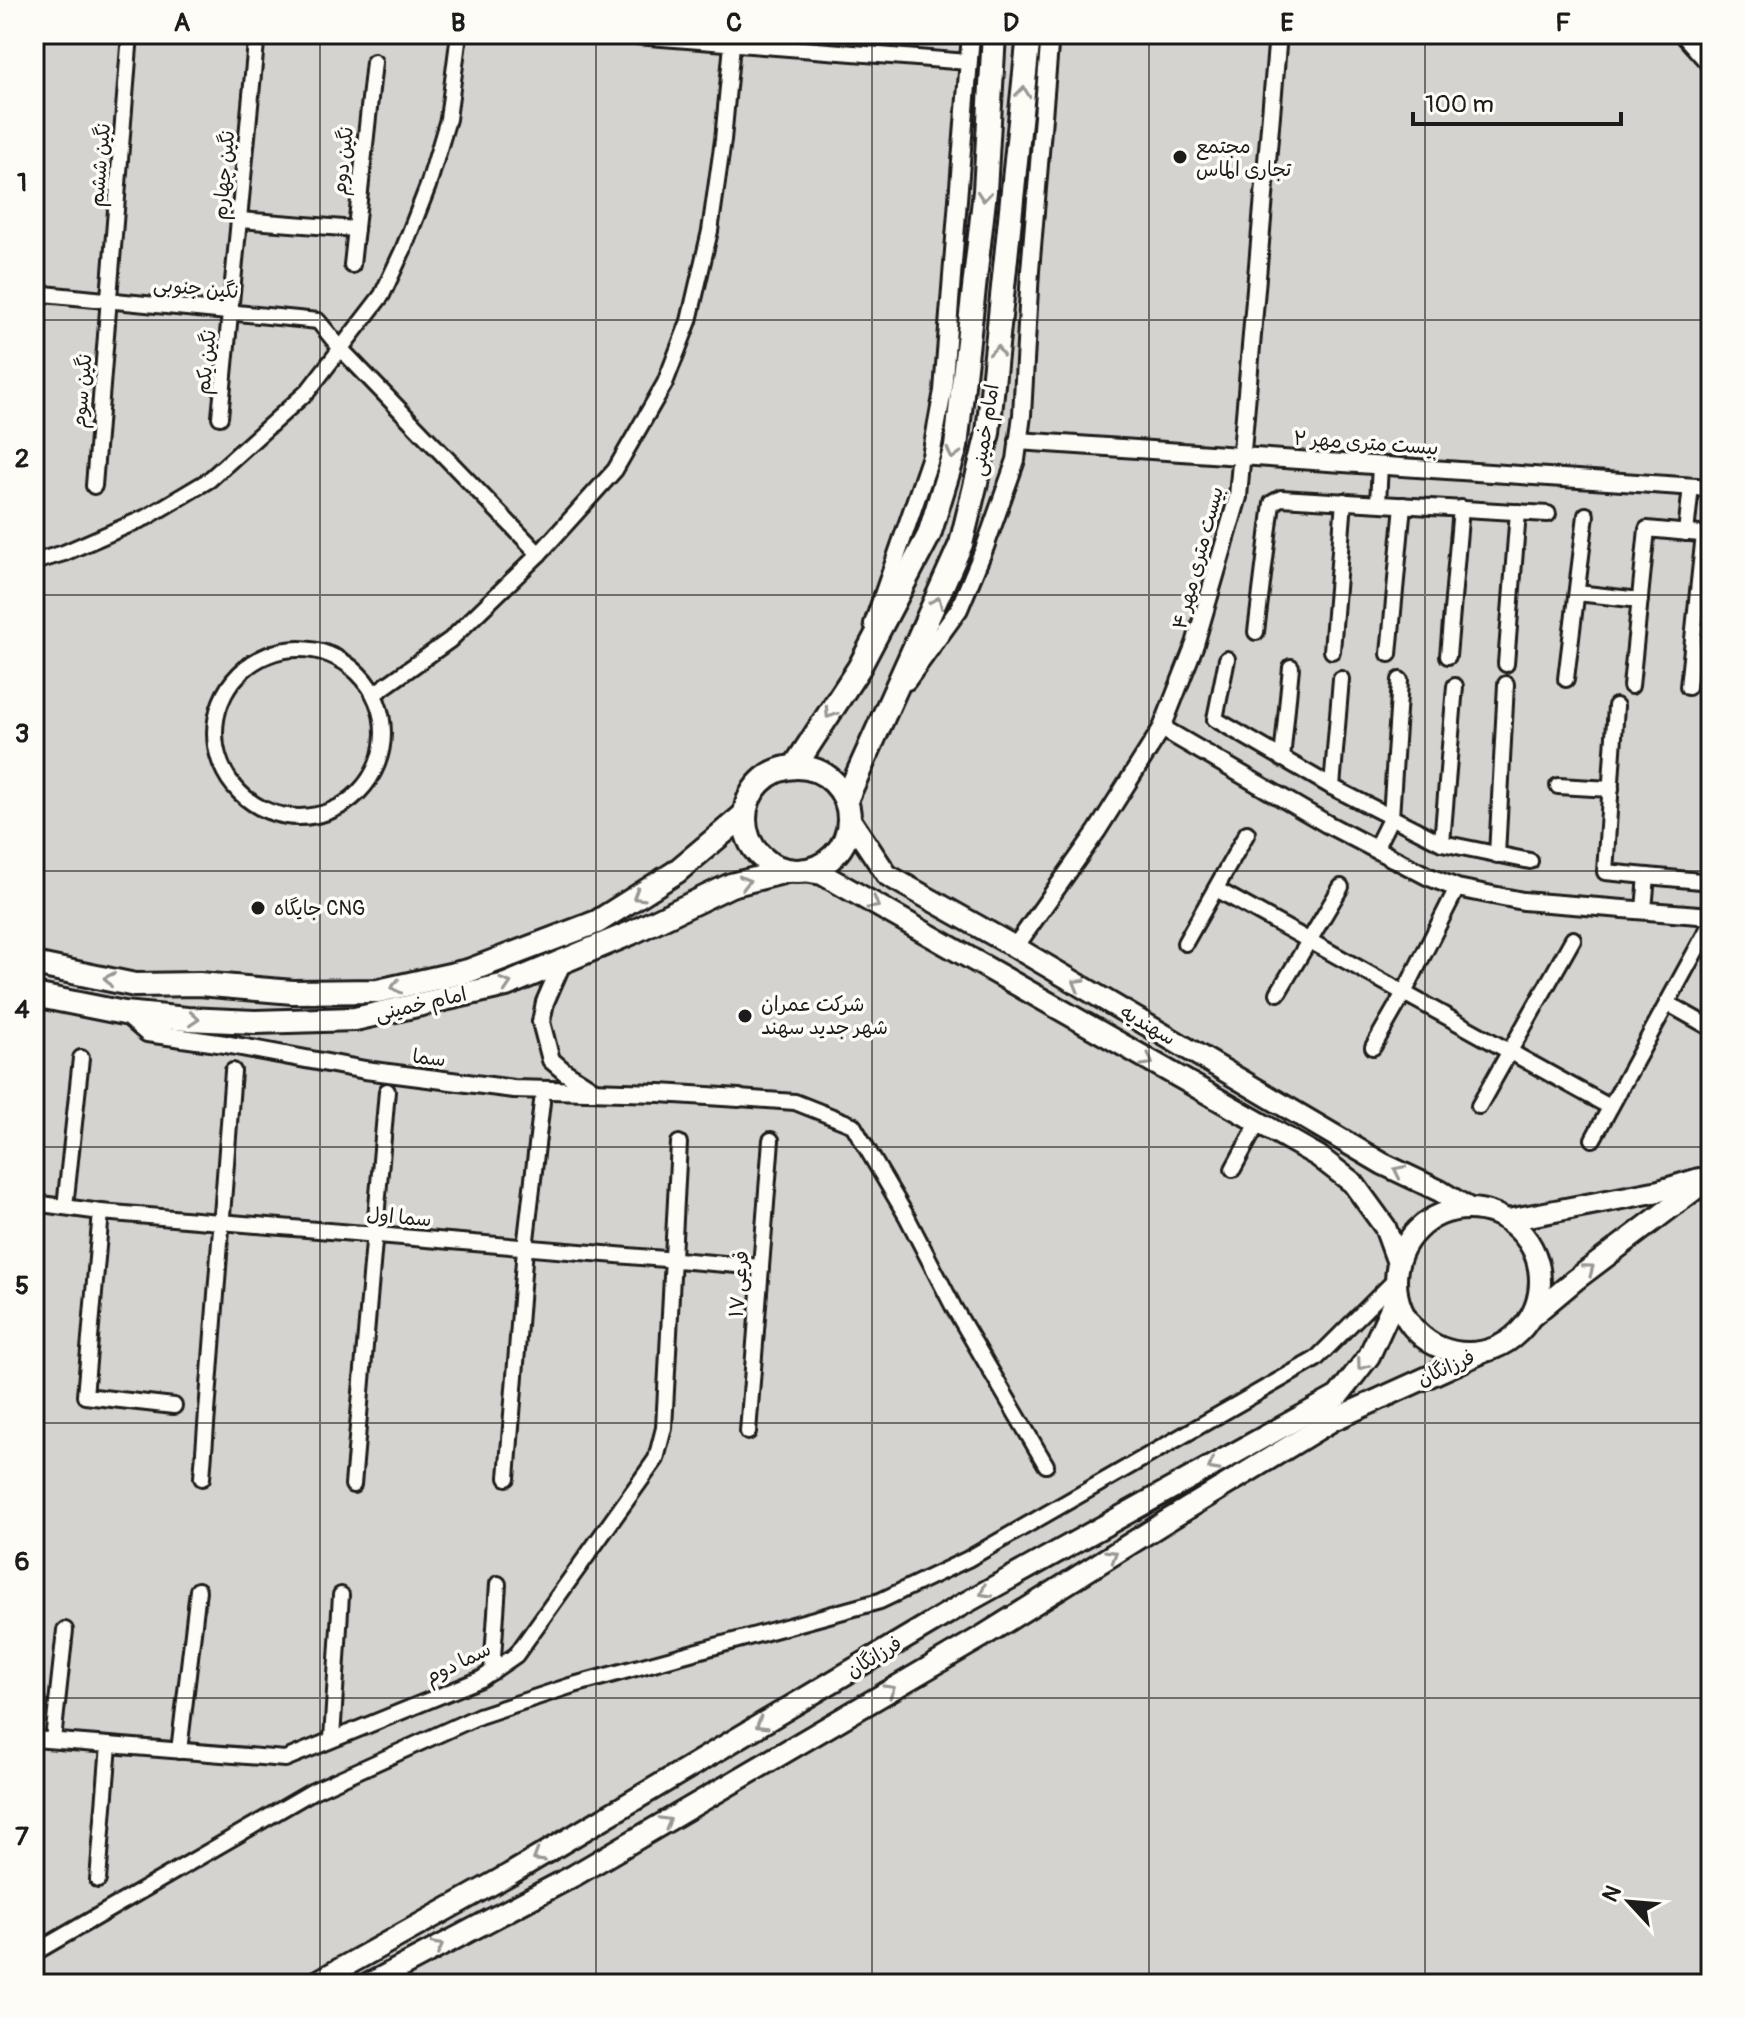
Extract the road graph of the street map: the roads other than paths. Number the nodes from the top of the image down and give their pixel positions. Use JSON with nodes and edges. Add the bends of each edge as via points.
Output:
{"nodes":[{"id":1,"x":130,"y":34,"type":"edge"},
{"id":2,"x":459,"y":34,"type":"edge"},
{"id":3,"x":611,"y":34,"type":"edge"},
{"id":4,"x":971,"y":34,"type":"edge"},
{"id":5,"x":994,"y":34,"type":"edge"},
{"id":6,"x":1029,"y":34,"type":"edge"},
{"id":7,"x":1050,"y":34,"type":"edge"},
{"id":8,"x":1278,"y":34,"type":"edge"},
{"id":9,"x":1686,"y":34,"type":"edge"},
{"id":10,"x":733,"y":40,"type":"edge"},
{"id":11,"x":256,"y":43,"type":"dead end"},
{"id":12,"x":374,"y":62,"type":"dead end"},
{"id":13,"x":968,"y":62,"type":"junction"},
{"id":14,"x":1711,"y":62,"type":"edge"},
{"id":15,"x":240,"y":220,"type":"junction"},
{"id":16,"x":356,"y":229,"type":"junction"},
{"id":17,"x":352,"y":265,"type":"dead end"},
{"id":18,"x":34,"y":293,"type":"edge"},
{"id":19,"x":109,"y":300,"type":"junction"},
{"id":20,"x":232,"y":311,"type":"junction"},
{"id":21,"x":341,"y":349,"type":"junction"},
{"id":22,"x":220,"y":417,"type":"dead end"},
{"id":23,"x":1018,"y":441,"type":"junction"},
{"id":24,"x":1242,"y":454,"type":"junction"},
{"id":25,"x":1380,"y":465,"type":"junction"},
{"id":26,"x":94,"y":486,"type":"dead end"},
{"id":27,"x":1691,"y":486,"type":"junction"},
{"id":28,"x":1711,"y":488,"type":"edge"},
{"id":29,"x":1344,"y":501,"type":"junction"},
{"id":30,"x":1378,"y":503,"type":"junction"},
{"id":31,"x":1403,"y":505,"type":"junction"},
{"id":32,"x":1461,"y":508,"type":"junction"},
{"id":33,"x":1518,"y":512,"type":"junction"},
{"id":34,"x":1548,"y":514,"type":"dead end"},
{"id":35,"x":1586,"y":515,"type":"dead end"},
{"id":36,"x":1686,"y":533,"type":"junction"},
{"id":37,"x":1708,"y":534,"type":"edge"},
{"id":38,"x":539,"y":554,"type":"junction"},
{"id":39,"x":34,"y":562,"type":"edge"},
{"id":40,"x":1577,"y":593,"type":"junction"},
{"id":41,"x":1640,"y":600,"type":"junction"},
{"id":42,"x":1256,"y":632,"type":"dead end"},
{"id":43,"x":1332,"y":651,"type":"dead end"},
{"id":44,"x":1389,"y":654,"type":"dead end"},
{"id":45,"x":1448,"y":656,"type":"dead end"},
{"id":46,"x":1227,"y":659,"type":"dead end"},
{"id":47,"x":1506,"y":664,"type":"dead end"},
{"id":48,"x":1291,"y":667,"type":"dead end"},
{"id":49,"x":859,"y":668,"type":"junction"},
{"id":50,"x":1341,"y":679,"type":"dead end"},
{"id":51,"x":1566,"y":679,"type":"dead end"},
{"id":52,"x":1400,"y":680,"type":"dead end"},
{"id":53,"x":1506,"y":684,"type":"dead end"},
{"id":54,"x":1455,"y":686,"type":"dead end"},
{"id":55,"x":1631,"y":686,"type":"dead end"},
{"id":56,"x":1688,"y":687,"type":"dead end"},
{"id":57,"x":374,"y":694,"type":"junction"},
{"id":58,"x":892,"y":702,"type":"junction"},
{"id":59,"x":1616,"y":706,"type":"dead end"},
{"id":60,"x":1162,"y":728,"type":"junction"},
{"id":61,"x":1282,"y":759,"type":"junction"},
{"id":62,"x":795,"y":766,"type":"junction"},
{"id":63,"x":1558,"y":786,"type":"dead end"},
{"id":64,"x":1332,"y":787,"type":"junction"},
{"id":65,"x":1611,"y":789,"type":"junction"},
{"id":66,"x":848,"y":809,"type":"junction"},
{"id":67,"x":744,"y":815,"type":"junction"},
{"id":68,"x":1391,"y":817,"type":"junction"},
{"id":69,"x":1247,"y":833,"type":"dead end"},
{"id":70,"x":1442,"y":843,"type":"junction"},
{"id":71,"x":1375,"y":849,"type":"junction"},
{"id":72,"x":1497,"y":855,"type":"junction"},
{"id":73,"x":1530,"y":861,"type":"dead end"},
{"id":74,"x":795,"y":871,"type":"junction"},
{"id":75,"x":1647,"y":876,"type":"junction"},
{"id":76,"x":1711,"y":882,"type":"edge"},
{"id":77,"x":1341,"y":887,"type":"dead end"},
{"id":78,"x":1457,"y":888,"type":"junction"},
{"id":79,"x":1216,"y":889,"type":"junction"},
{"id":80,"x":1644,"y":909,"type":"junction"},
{"id":81,"x":1711,"y":916,"type":"edge"},
{"id":82,"x":1711,"y":923,"type":"edge"},
{"id":83,"x":1573,"y":939,"type":"dead end"},
{"id":84,"x":1309,"y":941,"type":"junction"},
{"id":85,"x":1185,"y":943,"type":"dead end"},
{"id":86,"x":1015,"y":947,"type":"junction"},
{"id":87,"x":563,"y":961,"type":"junction"},
{"id":88,"x":34,"y":964,"type":"edge"},
{"id":89,"x":997,"y":974,"type":"junction"},
{"id":90,"x":1278,"y":993,"type":"dead end"},
{"id":91,"x":1404,"y":993,"type":"junction"},
{"id":92,"x":34,"y":995,"type":"edge"},
{"id":93,"x":1667,"y":1003,"type":"junction"},
{"id":94,"x":124,"y":1013,"type":"junction"},
{"id":95,"x":1711,"y":1028,"type":"edge"},
{"id":96,"x":1373,"y":1047,"type":"dead end"},
{"id":97,"x":1508,"y":1051,"type":"junction"},
{"id":98,"x":81,"y":1058,"type":"dead end"},
{"id":99,"x":233,"y":1071,"type":"dead end"},
{"id":100,"x":387,"y":1091,"type":"dead end"},
{"id":101,"x":594,"y":1091,"type":"junction"},
{"id":102,"x":739,"y":1098,"type":"joint"},
{"id":103,"x":542,"y":1102,"type":"dead end"},
{"id":104,"x":1479,"y":1106,"type":"dead end"},
{"id":105,"x":1610,"y":1107,"type":"junction"},
{"id":106,"x":1258,"y":1123,"type":"junction"},
{"id":107,"x":1593,"y":1139,"type":"dead end"},
{"id":108,"x":771,"y":1140,"type":"dead end"},
{"id":109,"x":679,"y":1143,"type":"dead end"},
{"id":110,"x":1233,"y":1169,"type":"dead end"},
{"id":111,"x":1711,"y":1176,"type":"edge"},
{"id":112,"x":34,"y":1203,"type":"edge"},
{"id":113,"x":65,"y":1207,"type":"junction"},
{"id":114,"x":1468,"y":1208,"type":"junction"},
{"id":115,"x":101,"y":1212,"type":"junction"},
{"id":116,"x":1508,"y":1220,"type":"junction"},
{"id":117,"x":220,"y":1221,"type":"junction"},
{"id":118,"x":374,"y":1235,"type":"junction"},
{"id":119,"x":525,"y":1248,"type":"junction"},
{"id":120,"x":674,"y":1260,"type":"junction"},
{"id":121,"x":761,"y":1267,"type":"junction"},
{"id":122,"x":1397,"y":1279,"type":"junction"},
{"id":123,"x":1529,"y":1319,"type":"junction"},
{"id":124,"x":1483,"y":1352,"type":"junction"},
{"id":125,"x":174,"y":1406,"type":"dead end"},
{"id":126,"x":748,"y":1432,"type":"dead end"},
{"id":127,"x":1046,"y":1465,"type":"dead end"},
{"id":128,"x":202,"y":1478,"type":"dead end"},
{"id":129,"x":507,"y":1478,"type":"dead end"},
{"id":130,"x":353,"y":1485,"type":"dead end"},
{"id":131,"x":498,"y":1584,"type":"dead end"},
{"id":132,"x":198,"y":1590,"type":"dead end"},
{"id":133,"x":341,"y":1595,"type":"dead end"},
{"id":134,"x":65,"y":1630,"type":"dead end"},
{"id":135,"x":492,"y":1672,"type":"junction"},
{"id":136,"x":34,"y":1739,"type":"edge"},
{"id":137,"x":332,"y":1739,"type":"junction"},
{"id":138,"x":53,"y":1740,"type":"junction"},
{"id":139,"x":109,"y":1745,"type":"junction"},
{"id":140,"x":179,"y":1751,"type":"junction"},
{"id":141,"x":98,"y":1880,"type":"dead end"},
{"id":142,"x":34,"y":1953,"type":"edge"},
{"id":143,"x":313,"y":1984,"type":"edge"},
{"id":144,"x":369,"y":1984,"type":"edge"}],
"edges":[{"from":1,"to":19,"type":"street","name":"نگین ششم"},
{"from":2,"to":21,"type":"street","via":[[448,119],[428,186],[382,295]]},
{"from":3,"to":10,"type":"street"},
{"from":4,"to":13,"type":"street"},
{"from":5,"to":49,"type":"main road","name":"امام خمینی","one_way":true,"via":[[985,191],[956,447],[929,535]]},
{"from":58,"to":6,"type":"main road","name":"امام خمینی","one_way":true,"via":[[961,544],[988,433]]},
{"from":7,"to":23,"type":"street"},
{"from":8,"to":24,"type":"street","name":"بیست متری مهر ۴"},
{"from":9,"to":14,"type":"main road"},
{"from":10,"to":13,"type":"street"},
{"from":10,"to":38,"type":"street","via":[[710,231],[689,321],[665,383],[615,470]]},
{"from":11,"to":15,"type":"street","name":"نگین چهارم"},
{"from":12,"to":16,"type":"street","name":"نگین دوم"},
{"from":13,"to":49,"type":"street","via":[[943,391],[931,456]]},
{"from":15,"to":16,"type":"street"},
{"from":15,"to":20,"type":"street","name":"نگین چهارم"},
{"from":16,"to":17,"type":"street","name":"نگین دوم"},
{"from":18,"to":19,"type":"street","name":"نگین جنوبی"},
{"from":19,"to":20,"type":"street","name":"نگین جنوبی"},
{"from":19,"to":26,"type":"street","name":"نگین سوم"},
{"from":20,"to":21,"type":"street","name":"نگین جنوبی","via":[[318,321]]},
{"from":20,"to":22,"type":"street","name":"نگین یکم"},
{"from":21,"to":38,"type":"street","name":"نگین جنوبی"},
{"from":21,"to":39,"type":"street","via":[[308,391],[209,480],[147,517]]},
{"from":23,"to":24,"type":"street","name":"بیست متری مهر ۲"},
{"from":23,"to":58,"type":"street","via":[[1016,460],[959,609]]},
{"from":24,"to":25,"type":"street","name":"بیست متری مهر ۲"},
{"from":24,"to":60,"type":"street","name":"بیست متری مهر ۴","via":[[1224,553]]},
{"from":25,"to":27,"type":"street","name":"بیست متری مهر ۲"},
{"from":25,"to":30,"type":"street"},
{"from":27,"to":28,"type":"street","name":"بیست متری مهر ۲"},
{"from":27,"to":36,"type":"street"},
{"from":29,"to":30,"type":"street"},
{"from":29,"to":42,"type":"street","via":[[1281,498],[1272,503]]},
{"from":29,"to":43,"type":"street"},
{"from":30,"to":31,"type":"street"},
{"from":31,"to":32,"type":"street"},
{"from":31,"to":44,"type":"street"},
{"from":32,"to":33,"type":"street"},
{"from":32,"to":45,"type":"street"},
{"from":33,"to":34,"type":"street"},
{"from":33,"to":47,"type":"street"},
{"from":35,"to":40,"type":"street"},
{"from":36,"to":37,"type":"street"},
{"from":36,"to":41,"type":"street","via":[[1647,529]]},
{"from":37,"to":56,"type":"street"},
{"from":38,"to":57,"type":"street","via":[[450,640]]},
{"from":40,"to":41,"type":"street"},
{"from":40,"to":51,"type":"street"},
{"from":41,"to":55,"type":"street"},
{"from":46,"to":61,"type":"street","via":[[1215,719]]},
{"from":48,"to":61,"type":"street"},
{"from":49,"to":62,"type":"main road","name":"امام خمینی","one_way":true},
{"from":50,"to":64,"type":"street"},
{"from":52,"to":68,"type":"street"},
{"from":53,"to":72,"type":"street"},
{"from":54,"to":70,"type":"street"},
{"from":57,"to":57,"type":"street","via":[[348,664],[324,653],[285,650],[260,659],[231,685],[220,708],[216,734],[225,772],[251,802],[275,813],[314,816],[339,807],[359,791],[379,758],[382,718]]},
{"from":58,"to":66,"type":"main road","name":"امام خمینی"},
{"from":59,"to":65,"type":"street"},
{"from":60,"to":71,"type":"street"},
{"from":60,"to":86,"type":"street","name":"بیست متری مهر ۴"},
{"from":61,"to":64,"type":"street"},
{"from":62,"to":66,"type":"main road","via":[[826,775],[838,786]]},
{"from":62,"to":67,"type":"main road","via":[[766,776],[755,787]]},
{"from":63,"to":65,"type":"street"},
{"from":64,"to":68,"type":"street"},
{"from":65,"to":75,"type":"street","via":[[1605,872]]},
{"from":66,"to":74,"type":"main road","via":[[847,833],[831,859]]},
{"from":66,"to":86,"type":"main road","name":"سهندیه","via":[[887,875]]},
{"from":67,"to":74,"type":"main road","via":[[750,845],[760,857]]},
{"from":67,"to":88,"type":"main road","name":"امام خمینی","one_way":true,"via":[[676,872],[597,922],[468,971],[378,991],[135,985]]},
{"from":68,"to":70,"type":"street"},
{"from":68,"to":71,"type":"street"},
{"from":69,"to":79,"type":"street"},
{"from":70,"to":72,"type":"street"},
{"from":71,"to":78,"type":"street"},
{"from":72,"to":73,"type":"street"},
{"from":87,"to":74,"type":"main road","name":"امام خمینی","one_way":true,"via":[[731,885]]},
{"from":74,"to":89,"type":"main road","name":"سهندیه","one_way":true,"via":[[822,874]]},
{"from":75,"to":76,"type":"street"},
{"from":75,"to":80,"type":"street"},
{"from":77,"to":84,"type":"street"},
{"from":78,"to":80,"type":"street","via":[[1523,901]]},
{"from":78,"to":91,"type":"street"},
{"from":79,"to":84,"type":"street"},
{"from":79,"to":85,"type":"street"},
{"from":80,"to":81,"type":"street"},
{"from":82,"to":93,"type":"street"},
{"from":83,"to":97,"type":"street"},
{"from":84,"to":90,"type":"street"},
{"from":84,"to":91,"type":"street"},
{"from":86,"to":89,"type":"main road"},
{"from":114,"to":86,"type":"main road","name":"سهندیه","one_way":true,"via":[[1383,1164]]},
{"from":94,"to":87,"type":"main road","name":"امام خمینی","one_way":true,"via":[[255,1022],[355,1019],[506,985]]},
{"from":87,"to":101,"type":"street","via":[[541,1022],[551,1060]]},
{"from":89,"to":106,"type":"main road","name":"سهندیه","one_way":true},
{"from":91,"to":96,"type":"street"},
{"from":91,"to":97,"type":"street"},
{"from":92,"to":94,"type":"main road","name":"امام خمینی"},
{"from":93,"to":95,"type":"street"},
{"from":93,"to":105,"type":"street"},
{"from":94,"to":101,"type":"street","name":"سما","via":[[147,1033],[365,1070],[514,1089]]},
{"from":97,"to":104,"type":"street"},
{"from":97,"to":105,"type":"street"},
{"from":98,"to":113,"type":"street"},
{"from":99,"to":117,"type":"street"},
{"from":100,"to":118,"type":"street"},
{"from":101,"to":102,"type":"street","name":"سما"},
{"from":102,"to":127,"type":"street","via":[[795,1102],[853,1125]]},
{"from":103,"to":119,"type":"street"},
{"from":105,"to":107,"type":"street"},
{"from":106,"to":110,"type":"street"},
{"from":106,"to":122,"type":"main road","name":"سهندیه","via":[[1318,1156],[1353,1183],[1385,1227]]},
{"from":108,"to":121,"type":"street","name":"فرعی ۱۷"},
{"from":109,"to":120,"type":"street","name":"سما دوم"},
{"from":111,"to":116,"type":"main road"},
{"from":123,"to":111,"type":"main road","one_way":true},
{"from":112,"to":113,"type":"street","name":"سما اول"},
{"from":113,"to":115,"type":"street","name":"سما اول"},
{"from":114,"to":116,"type":"main road"},
{"from":114,"to":122,"type":"main road","via":[[1445,1212],[1424,1224],[1408,1241]]},
{"from":115,"to":117,"type":"street","name":"سما اول"},
{"from":115,"to":125,"type":"street","via":[[85,1396]]},
{"from":116,"to":123,"type":"main road","via":[[1535,1254],[1540,1276]]},
{"from":117,"to":118,"type":"street","name":"سما اول"},
{"from":117,"to":128,"type":"street"},
{"from":118,"to":119,"type":"street","name":"سما اول"},
{"from":118,"to":130,"type":"street"},
{"from":119,"to":120,"type":"street","name":"سما اول"},
{"from":119,"to":129,"type":"street"},
{"from":120,"to":121,"type":"street","name":"سما اول"},
{"from":120,"to":135,"type":"street","name":"سما دوم","via":[[664,1428],[656,1459],[516,1655]]},
{"from":121,"to":126,"type":"street","name":"فرعی ۱۷"},
{"from":122,"to":124,"type":"main road","via":[[1403,1313],[1428,1342],[1455,1352]]},
{"from":122,"to":142,"type":"street","via":[[1316,1359],[968,1559],[880,1601],[479,1716],[313,1791]]},
{"from":122,"to":143,"type":"main road","name":"فرزانگان","one_way":true,"via":[[1369,1356],[1338,1396],[958,1607],[510,1874]]},
{"from":123,"to":124,"type":"main road","via":[[1509,1339]]},
{"from":144,"to":124,"type":"main road","name":"فرزانگان","one_way":true,"via":[[588,1867],[983,1636],[1333,1420]]},
{"from":131,"to":135,"type":"street"},
{"from":132,"to":140,"type":"street"},
{"from":133,"to":137,"type":"street"},
{"from":134,"to":138,"type":"street"},
{"from":135,"to":137,"type":"street","name":"سما دوم"},
{"from":136,"to":138,"type":"street","name":"سما دوم"},
{"from":137,"to":140,"type":"street","name":"سما دوم","via":[[285,1759]]},
{"from":138,"to":139,"type":"street","name":"سما دوم"},
{"from":139,"to":140,"type":"street","name":"سما دوم"},
{"from":139,"to":141,"type":"street"}]}
